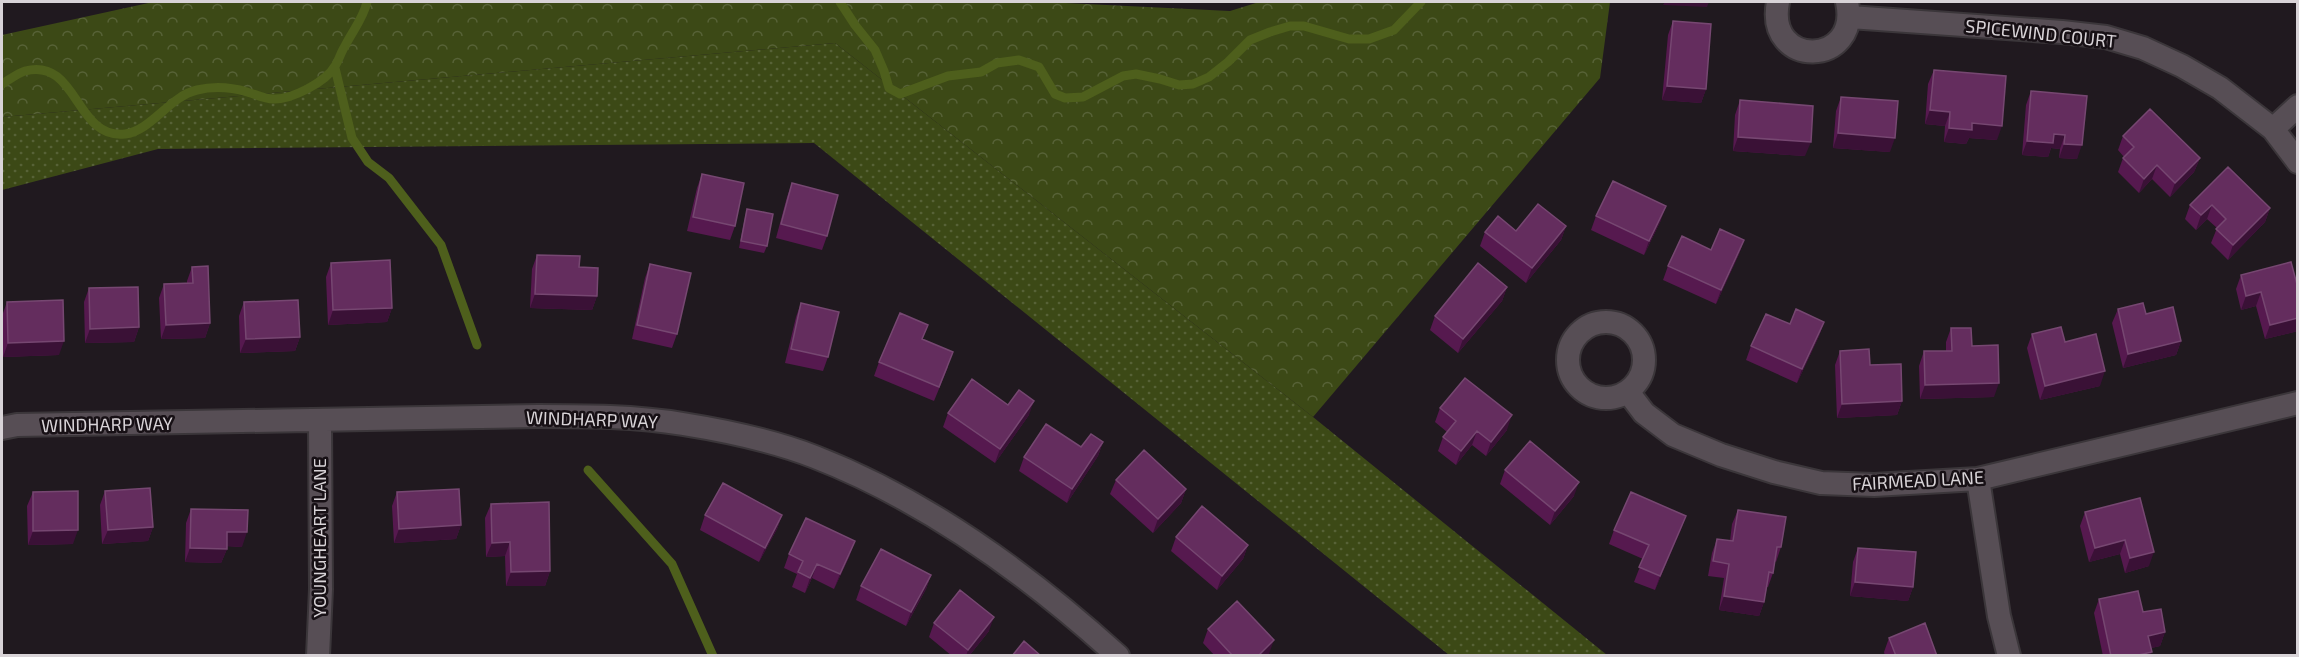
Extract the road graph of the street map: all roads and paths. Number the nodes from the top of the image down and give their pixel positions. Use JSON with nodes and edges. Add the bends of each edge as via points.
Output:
{"nodes":[{"id":1,"x":1778,"y":2,"type":"edge"},
{"id":2,"x":1848,"y":9,"type":"edge"},
{"id":3,"x":2298,"y":106,"type":"edge"},
{"id":4,"x":2274,"y":129,"type":"junction"},
{"id":5,"x":2298,"y":162,"type":"edge"},
{"id":6,"x":1628,"y":392,"type":"dead end"},
{"id":7,"x":2298,"y":403,"type":"edge"},
{"id":8,"x":320,"y":421,"type":"junction"},
{"id":9,"x":2,"y":428,"type":"edge"},
{"id":10,"x":1978,"y":479,"type":"junction"},
{"id":11,"x":318,"y":656,"type":"edge"},
{"id":12,"x":1118,"y":656,"type":"edge"},
{"id":13,"x":2009,"y":656,"type":"edge"}],
"edges":[{"from":1,"to":2,"type":"street","name":"SPICEWIND COURT","via":[[1778,30],[1799,50],[1814,52],[1830,48],[1842,38]]},
{"from":2,"to":4,"type":"street","name":"SPICEWIND COURT","via":[[2106,37],[2182,66],[2220,88]]},
{"from":3,"to":4,"type":"street"},
{"from":4,"to":5,"type":"street","name":"SPICEWIND COURT"},
{"from":6,"to":10,"type":"street","name":"FAIRMEAD LANE","via":[[1644,413],[1673,435],[1774,472],[1821,483],[1874,485]]},
{"from":7,"to":10,"type":"street","name":"FAIRMEAD LANE"},
{"from":8,"to":9,"type":"street","name":"WINDHARP WAY"},
{"from":8,"to":11,"type":"street","name":"YOUNGHEART LANE"},
{"from":8,"to":12,"type":"street","name":"WINDHARP WAY","via":[[612,416],[683,424],[747,437],[814,457],[885,489],[957,529]]},
{"from":10,"to":13,"type":"street"}]}
